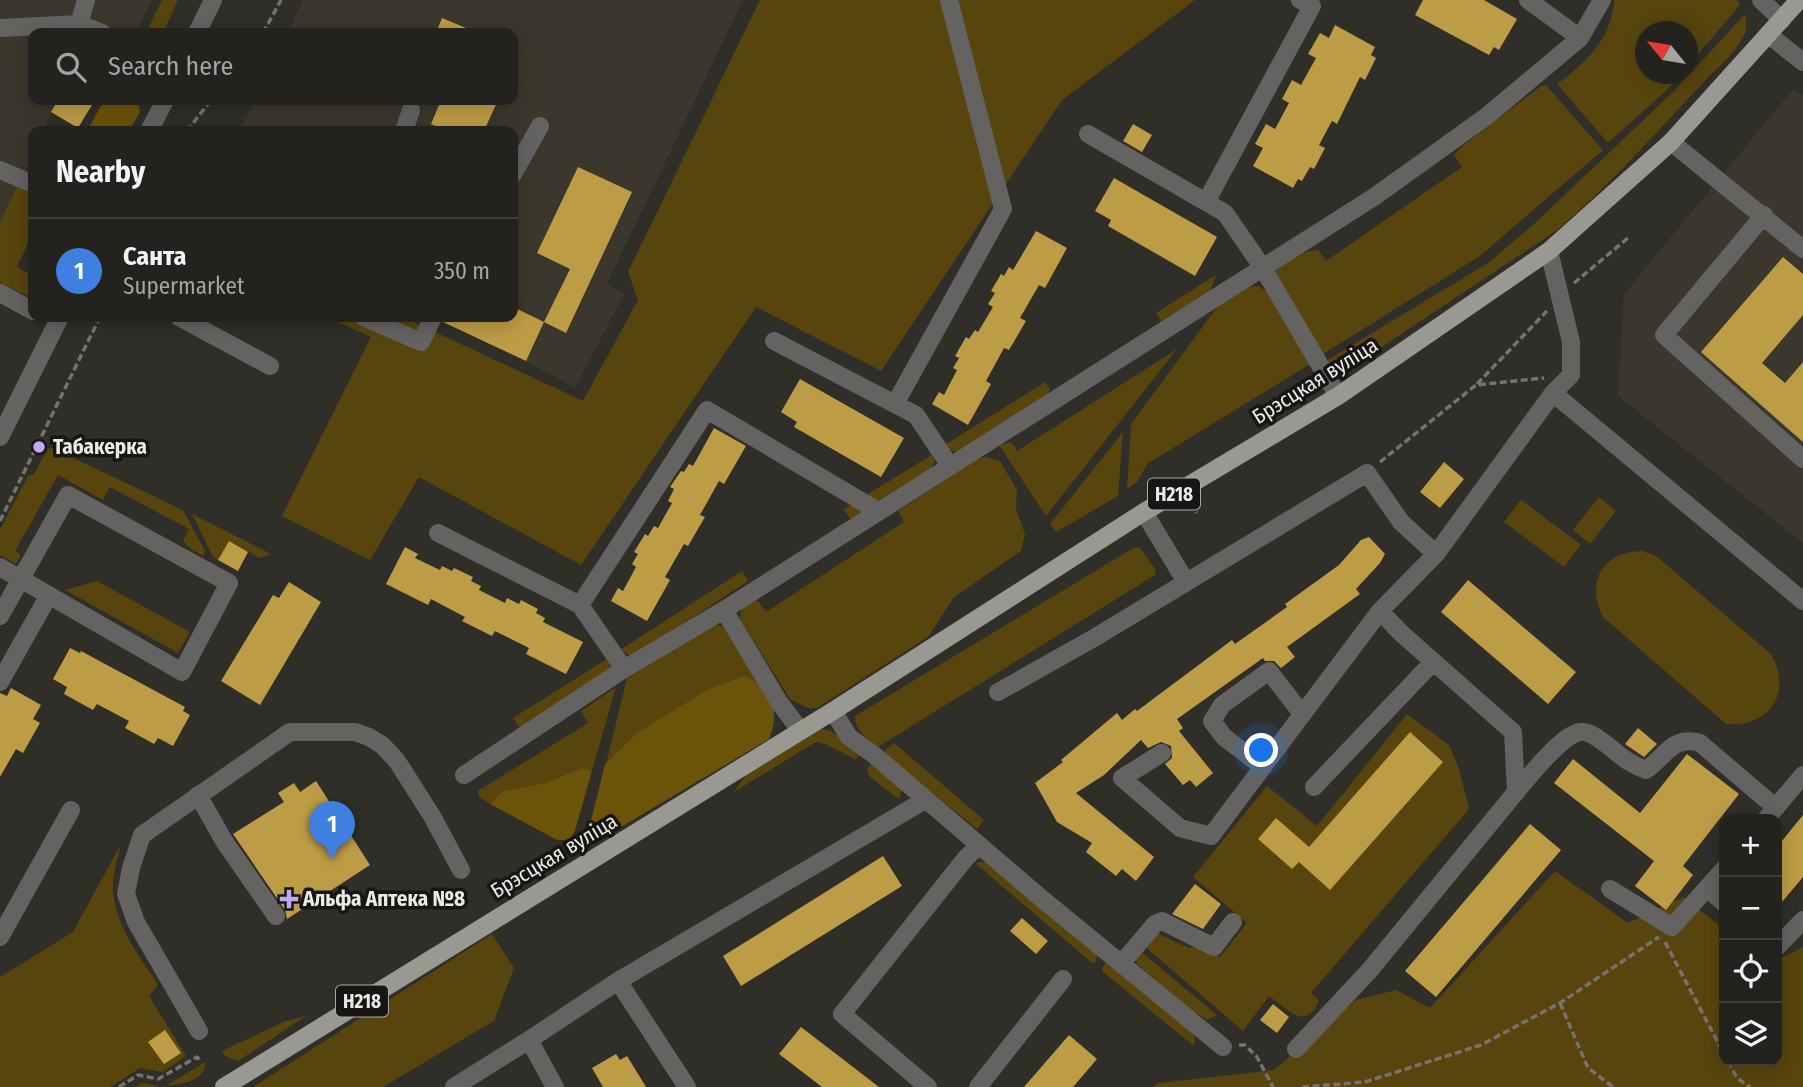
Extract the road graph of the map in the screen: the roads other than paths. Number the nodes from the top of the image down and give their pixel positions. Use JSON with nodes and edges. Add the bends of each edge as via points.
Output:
{"nodes":[{"id":1,"x":86,"y":0,"type":"edge"},
{"id":2,"x":213,"y":0,"type":"edge"},
{"id":3,"x":949,"y":0,"type":"edge"},
{"id":4,"x":1300,"y":0,"type":"edge"},
{"id":5,"x":1528,"y":0,"type":"edge"},
{"id":6,"x":1602,"y":0,"type":"edge"},
{"id":7,"x":1761,"y":0,"type":"edge"},
{"id":8,"x":1800,"y":0,"type":"edge"},
{"id":9,"x":1782,"y":20,"type":"junction"},
{"id":10,"x":79,"y":24,"type":"junction"},
{"id":11,"x":0,"y":28,"type":"edge"},
{"id":12,"x":89,"y":28,"type":"edge"},
{"id":13,"x":199,"y":28,"type":"edge"},
{"id":14,"x":1770,"y":36,"type":"junction"},
{"id":15,"x":1580,"y":38,"type":"junction"},
{"id":16,"x":1803,"y":62,"type":"edge"},
{"id":17,"x":162,"y":105,"type":"edge"},
{"id":18,"x":411,"y":110,"type":"dead end"},
{"id":19,"x":152,"y":126,"type":"edge"},
{"id":20,"x":406,"y":126,"type":"edge"},
{"id":21,"x":540,"y":126,"type":"dead end"},
{"id":22,"x":1088,"y":134,"type":"dead end"},
{"id":23,"x":1671,"y":142,"type":"junction"},
{"id":24,"x":518,"y":165,"type":"edge"},
{"id":25,"x":0,"y":170,"type":"edge"},
{"id":26,"x":28,"y":182,"type":"edge"},
{"id":27,"x":1206,"y":202,"type":"junction"},
{"id":28,"x":1764,"y":215,"type":"junction"},
{"id":29,"x":1803,"y":249,"type":"edge"},
{"id":30,"x":1549,"y":251,"type":"junction"},
{"id":31,"x":1263,"y":268,"type":"junction"},
{"id":32,"x":0,"y":293,"type":"edge"},
{"id":33,"x":28,"y":309,"type":"edge"},
{"id":34,"x":52,"y":322,"type":"edge"},
{"id":35,"x":188,"y":322,"type":"edge"},
{"id":36,"x":375,"y":322,"type":"edge"},
{"id":37,"x":431,"y":322,"type":"edge"},
{"id":38,"x":774,"y":341,"type":"dead end"},
{"id":39,"x":270,"y":366,"type":"dead end"},
{"id":40,"x":1553,"y":393,"type":"junction"},
{"id":41,"x":1338,"y":396,"type":"junction"},
{"id":42,"x":895,"y":404,"type":"junction"},
{"id":43,"x":0,"y":437,"type":"edge"},
{"id":44,"x":1803,"y":459,"type":"edge"},
{"id":45,"x":950,"y":466,"type":"junction"},
{"id":46,"x":877,"y":511,"type":"junction"},
{"id":47,"x":1144,"y":512,"type":"junction"},
{"id":48,"x":439,"y":533,"type":"dead end"},
{"id":49,"x":1436,"y":554,"type":"junction"},
{"id":50,"x":0,"y":567,"type":"edge"},
{"id":51,"x":20,"y":579,"type":"junction"},
{"id":52,"x":1186,"y":582,"type":"junction"},
{"id":53,"x":49,"y":595,"type":"junction"},
{"id":54,"x":1803,"y":601,"type":"edge"},
{"id":55,"x":580,"y":605,"type":"junction"},
{"id":56,"x":724,"y":610,"type":"junction"},
{"id":57,"x":1380,"y":611,"type":"junction"},
{"id":58,"x":0,"y":617,"type":"edge"},
{"id":59,"x":1433,"y":662,"type":"junction"},
{"id":60,"x":624,"y":669,"type":"junction"},
{"id":61,"x":0,"y":682,"type":"edge"},
{"id":62,"x":998,"y":692,"type":"dead end"},
{"id":63,"x":833,"y":711,"type":"junction"},
{"id":64,"x":1302,"y":714,"type":"junction"},
{"id":65,"x":800,"y":730,"type":"junction"},
{"id":66,"x":1162,"y":753,"type":"dead end"},
{"id":67,"x":1263,"y":766,"type":"junction"},
{"id":68,"x":464,"y":775,"type":"dead end"},
{"id":69,"x":1803,"y":775,"type":"edge"},
{"id":70,"x":1314,"y":787,"type":"dead end"},
{"id":71,"x":1516,"y":792,"type":"junction"},
{"id":72,"x":198,"y":795,"type":"junction"},
{"id":73,"x":925,"y":800,"type":"junction"},
{"id":74,"x":71,"y":810,"type":"dead end"},
{"id":75,"x":1771,"y":813,"type":"edge"},
{"id":76,"x":979,"y":845,"type":"junction"},
{"id":77,"x":461,"y":870,"type":"dead end"},
{"id":78,"x":1719,"y":875,"type":"edge"},
{"id":79,"x":1610,"y":889,"type":"dead end"},
{"id":80,"x":1708,"y":889,"type":"junction"},
{"id":81,"x":1719,"y":899,"type":"edge"},
{"id":82,"x":276,"y":916,"type":"dead end"},
{"id":83,"x":1803,"y":920,"type":"edge"},
{"id":84,"x":1233,"y":922,"type":"dead end"},
{"id":85,"x":0,"y":937,"type":"edge"},
{"id":86,"x":1782,"y":942,"type":"edge"},
{"id":87,"x":1121,"y":964,"type":"junction"},
{"id":88,"x":1063,"y":979,"type":"dead end"},
{"id":89,"x":618,"y":981,"type":"junction"},
{"id":90,"x":198,"y":1031,"type":"dead end"},
{"id":91,"x":529,"y":1040,"type":"junction"},
{"id":92,"x":1223,"y":1047,"type":"road end"},
{"id":93,"x":1296,"y":1049,"type":"dead end"},
{"id":94,"x":224,"y":1087,"type":"edge"},
{"id":95,"x":454,"y":1087,"type":"edge"},
{"id":96,"x":555,"y":1087,"type":"edge"},
{"id":97,"x":687,"y":1087,"type":"edge"},
{"id":98,"x":928,"y":1087,"type":"edge"},
{"id":99,"x":978,"y":1087,"type":"edge"}],
"edges":[{"from":1,"to":10,"type":"street"},
{"from":2,"to":13,"type":"street"},
{"from":3,"to":42,"type":"street","via":[[1003,209]]},
{"from":4,"to":27,"type":"street","via":[[1312,6]]},
{"from":5,"to":15,"type":"street"},
{"from":6,"to":15,"type":"street"},
{"from":7,"to":9,"type":"street"},
{"from":8,"to":9,"type":"main road","name":"Брэсцкая вуліца","number":"Н218"},
{"from":9,"to":14,"type":"main road","name":"Брэсцкая вуліца","number":"Н218"},
{"from":10,"to":11,"type":"street"},
{"from":10,"to":12,"type":"street"},
{"from":14,"to":16,"type":"street"},
{"from":14,"to":23,"type":"main road","name":"Брэсцкая вуліца","number":"Н218"},
{"from":15,"to":31,"type":"street","via":[[1487,116],[1374,197]]},
{"from":17,"to":19,"type":"street"},
{"from":18,"to":20,"type":"street"},
{"from":21,"to":24,"type":"street"},
{"from":22,"to":27,"type":"street"},
{"from":23,"to":28,"type":"street"},
{"from":23,"to":30,"type":"main road","name":"Брэсцкая вуліца","number":"Н218"},
{"from":25,"to":26,"type":"street"},
{"from":27,"to":31,"type":"street","via":[[1225,213]]},
{"from":28,"to":29,"type":"street"},
{"from":28,"to":44,"type":"street","via":[[1664,335]]},
{"from":30,"to":40,"type":"street","via":[[1571,341],[1571,375]]},
{"from":30,"to":41,"type":"main road","name":"Брэсцкая вуліца","number":"Н218"},
{"from":31,"to":41,"type":"street"},
{"from":31,"to":45,"type":"street"},
{"from":32,"to":33,"type":"street"},
{"from":34,"to":43,"type":"street"},
{"from":35,"to":39,"type":"street"},
{"from":36,"to":37,"type":"street","via":[[421,342]]},
{"from":38,"to":42,"type":"street"},
{"from":40,"to":49,"type":"street"},
{"from":40,"to":54,"type":"street"},
{"from":41,"to":47,"type":"main road","name":"Брэсцкая вуліца","number":"Н218"},
{"from":42,"to":45,"type":"street","via":[[916,415]]},
{"from":45,"to":46,"type":"street"},
{"from":46,"to":55,"type":"street","via":[[707,410]]},
{"from":46,"to":56,"type":"street"},
{"from":47,"to":52,"type":"street"},
{"from":47,"to":63,"type":"main road","name":"Брэсцкая вуліца","number":"Н218"},
{"from":48,"to":55,"type":"street"},
{"from":49,"to":52,"type":"street","via":[[1401,522],[1367,473]]},
{"from":49,"to":57,"type":"street"},
{"from":50,"to":51,"type":"street"},
{"from":51,"to":53,"type":"street"},
{"from":51,"to":53,"type":"street","via":[[68,495],[229,583],[183,672]]},
{"from":51,"to":58,"type":"street"},
{"from":52,"to":62,"type":"street"},
{"from":53,"to":61,"type":"street"},
{"from":55,"to":60,"type":"street"},
{"from":56,"to":60,"type":"street"},
{"from":56,"to":65,"type":"street"},
{"from":57,"to":59,"type":"street"},
{"from":57,"to":64,"type":"street"},
{"from":59,"to":70,"type":"street"},
{"from":59,"to":71,"type":"street","via":[[1513,732]]},
{"from":60,"to":68,"type":"street"},
{"from":63,"to":65,"type":"main road","name":"Брэсцкая вуліца","number":"Н218"},
{"from":63,"to":73,"type":"street","via":[[849,737]]},
{"from":64,"to":67,"type":"street"},
{"from":64,"to":67,"type":"street","via":[[1269,671],[1222,705],[1212,721],[1224,737]]},
{"from":65,"to":94,"type":"main road","name":"Брэсцкая вуліца","number":"Н218"},
{"from":66,"to":67,"type":"street","via":[[1122,778],[1181,828],[1211,836]]},
{"from":69,"to":75,"type":"street"},
{"from":71,"to":75,"type":"street","via":[[1568,737],[1580,732],[1598,738],[1630,764],[1646,770],[1673,745],[1687,740],[1700,743]]},
{"from":71,"to":93,"type":"street","via":[[1369,971]]},
{"from":72,"to":77,"type":"street","via":[[289,732],[355,732],[382,745],[397,761]]},
{"from":72,"to":82,"type":"street"},
{"from":72,"to":90,"type":"street","via":[[142,835],[126,894],[136,922]]},
{"from":73,"to":76,"type":"street"},
{"from":73,"to":89,"type":"street"},
{"from":74,"to":85,"type":"street"},
{"from":76,"to":87,"type":"street"},
{"from":76,"to":98,"type":"street","via":[[842,1014]]},
{"from":78,"to":80,"type":"street"},
{"from":79,"to":80,"type":"street","via":[[1672,928]]},
{"from":80,"to":81,"type":"street"},
{"from":83,"to":86,"type":"street"},
{"from":84,"to":87,"type":"street","via":[[1214,947],[1163,921],[1154,923]]},
{"from":87,"to":92,"type":"street"},
{"from":88,"to":99,"type":"street"},
{"from":89,"to":91,"type":"street"},
{"from":89,"to":97,"type":"street"},
{"from":91,"to":95,"type":"street"},
{"from":91,"to":96,"type":"street"}]}
